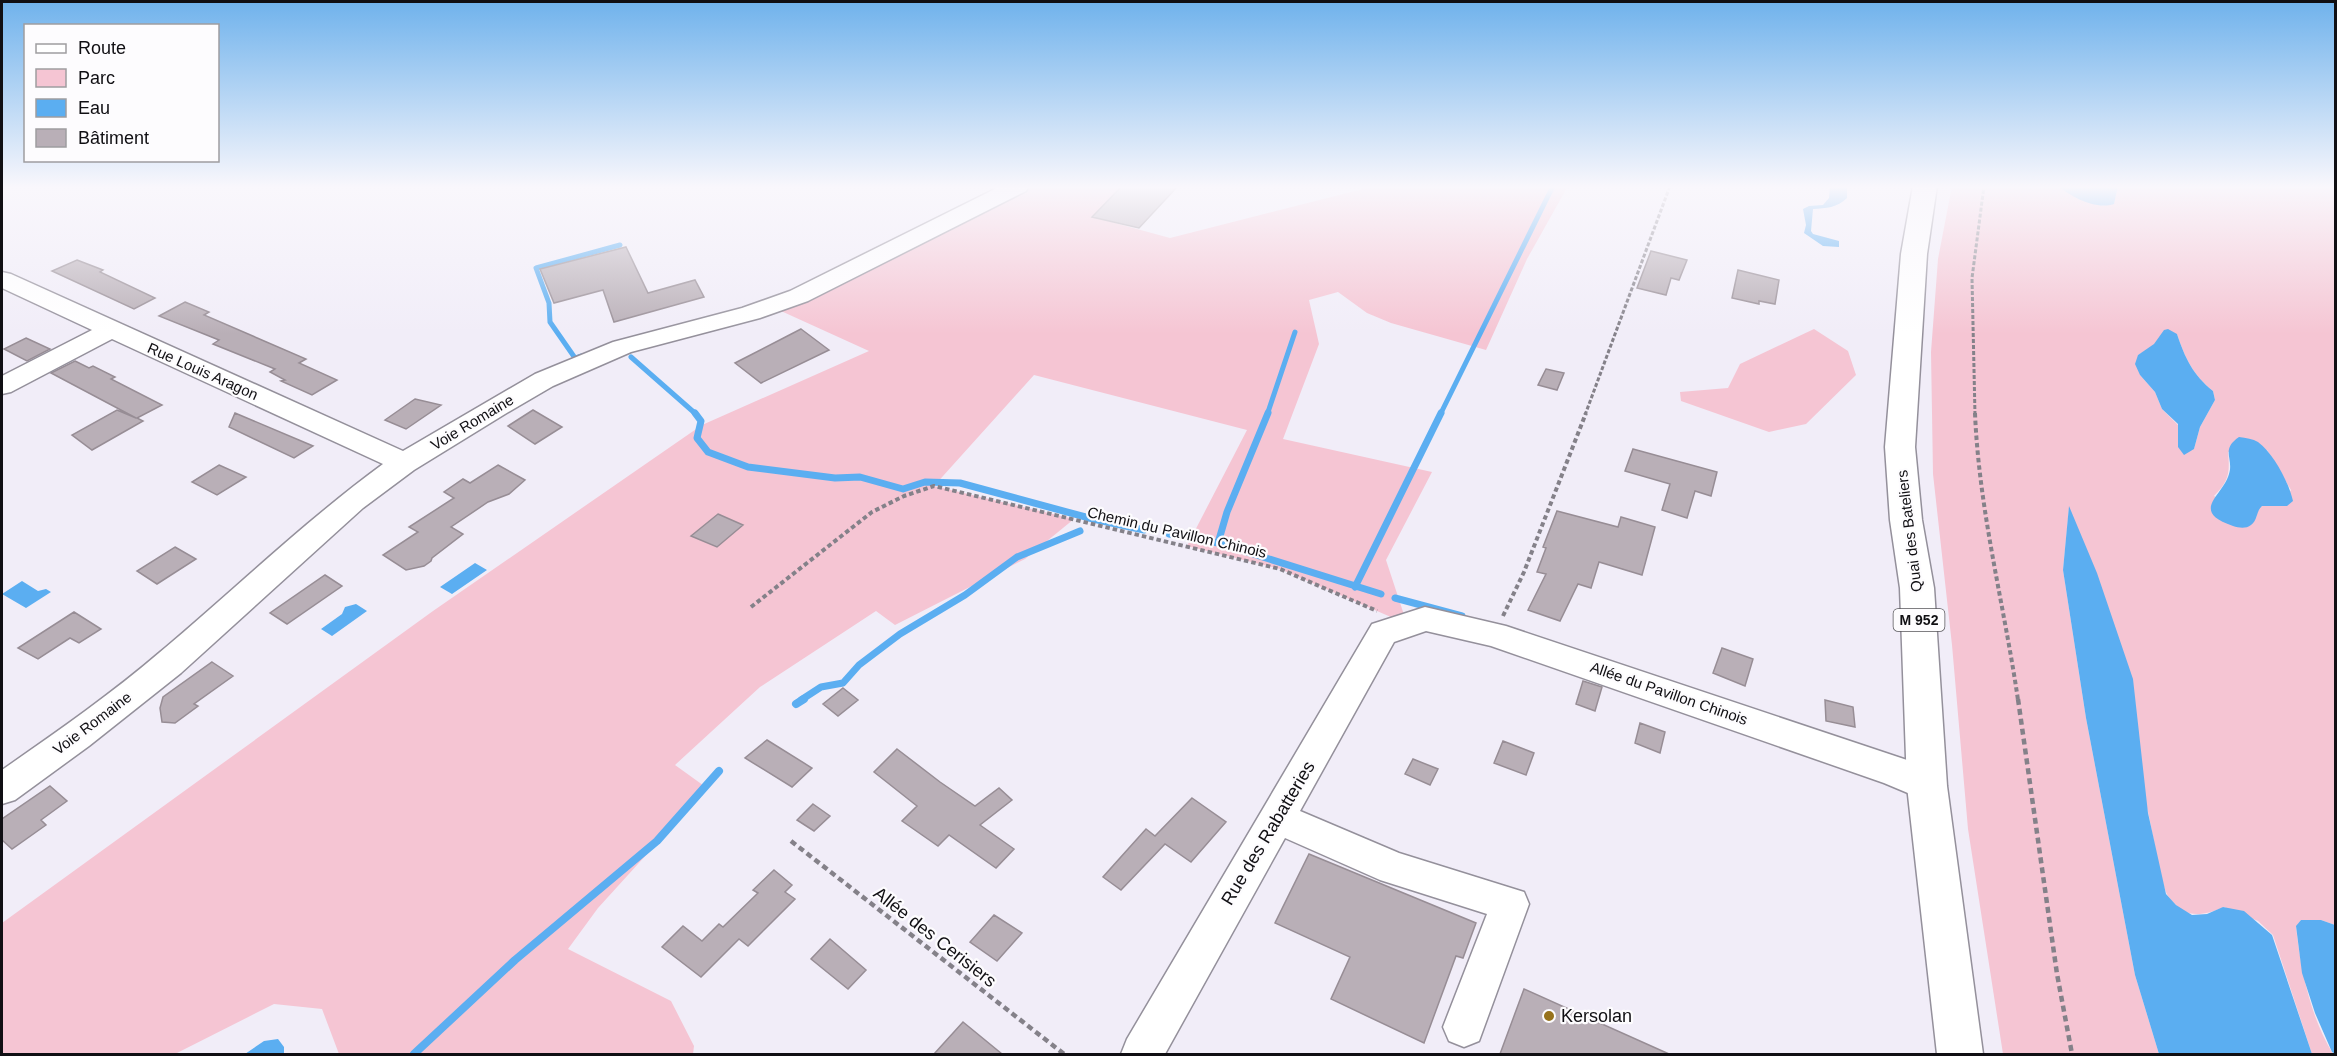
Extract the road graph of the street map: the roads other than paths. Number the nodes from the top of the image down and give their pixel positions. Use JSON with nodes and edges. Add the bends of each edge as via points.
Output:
{"nodes":[{"id":1,"x":920,"y":235,"type":"edge"},
{"id":2,"x":1917,"y":235,"type":"edge"},
{"id":3,"x":2,"y":279,"type":"edge"},
{"id":4,"x":111,"y":330,"type":"junction"},
{"id":5,"x":2,"y":386,"type":"edge"},
{"id":6,"x":404,"y":463,"type":"junction"},
{"id":7,"x":1407,"y":624,"type":"joint"},
{"id":8,"x":1927,"y":786,"type":"junction"},
{"id":9,"x":2,"y":789,"type":"edge"},
{"id":10,"x":1277,"y":818,"type":"junction"},
{"id":11,"x":1464,"y":1027,"type":"dead end"},
{"id":12,"x":1142,"y":1054,"type":"edge"},
{"id":13,"x":1960,"y":1054,"type":"edge"}],
"edges":[{"from":1,"to":6,"type":"street","name":"Voie Romaine","via":[[799,296],[628,346],[544,380]]},
{"from":2,"to":8,"type":"main road","name":"Quai des Bateliers","number":"M 952","via":[[1900,447],[1918,609]]},
{"from":3,"to":4,"type":"street","name":"Rue Louis Aragon"},
{"from":4,"to":5,"type":"street"},
{"from":4,"to":6,"type":"street","name":"Rue Louis Aragon"},
{"from":6,"to":9,"type":"street","name":"Voie Romaine","via":[[329,521],[169,664]]},
{"from":7,"to":8,"type":"street","name":"Allée du Pavillon Chinois","via":[[1425,619],[1494,635]]},
{"from":7,"to":10,"type":"street","name":"Rue des Rabatteries","via":[[1383,633]]},
{"from":8,"to":13,"type":"main road","name":"Quai des Bateliers","number":"M 952"},
{"from":10,"to":11,"type":"street","via":[[1393,868],[1510,904]]},
{"from":10,"to":12,"type":"street","name":"Rue des Rabatteries"}]}
